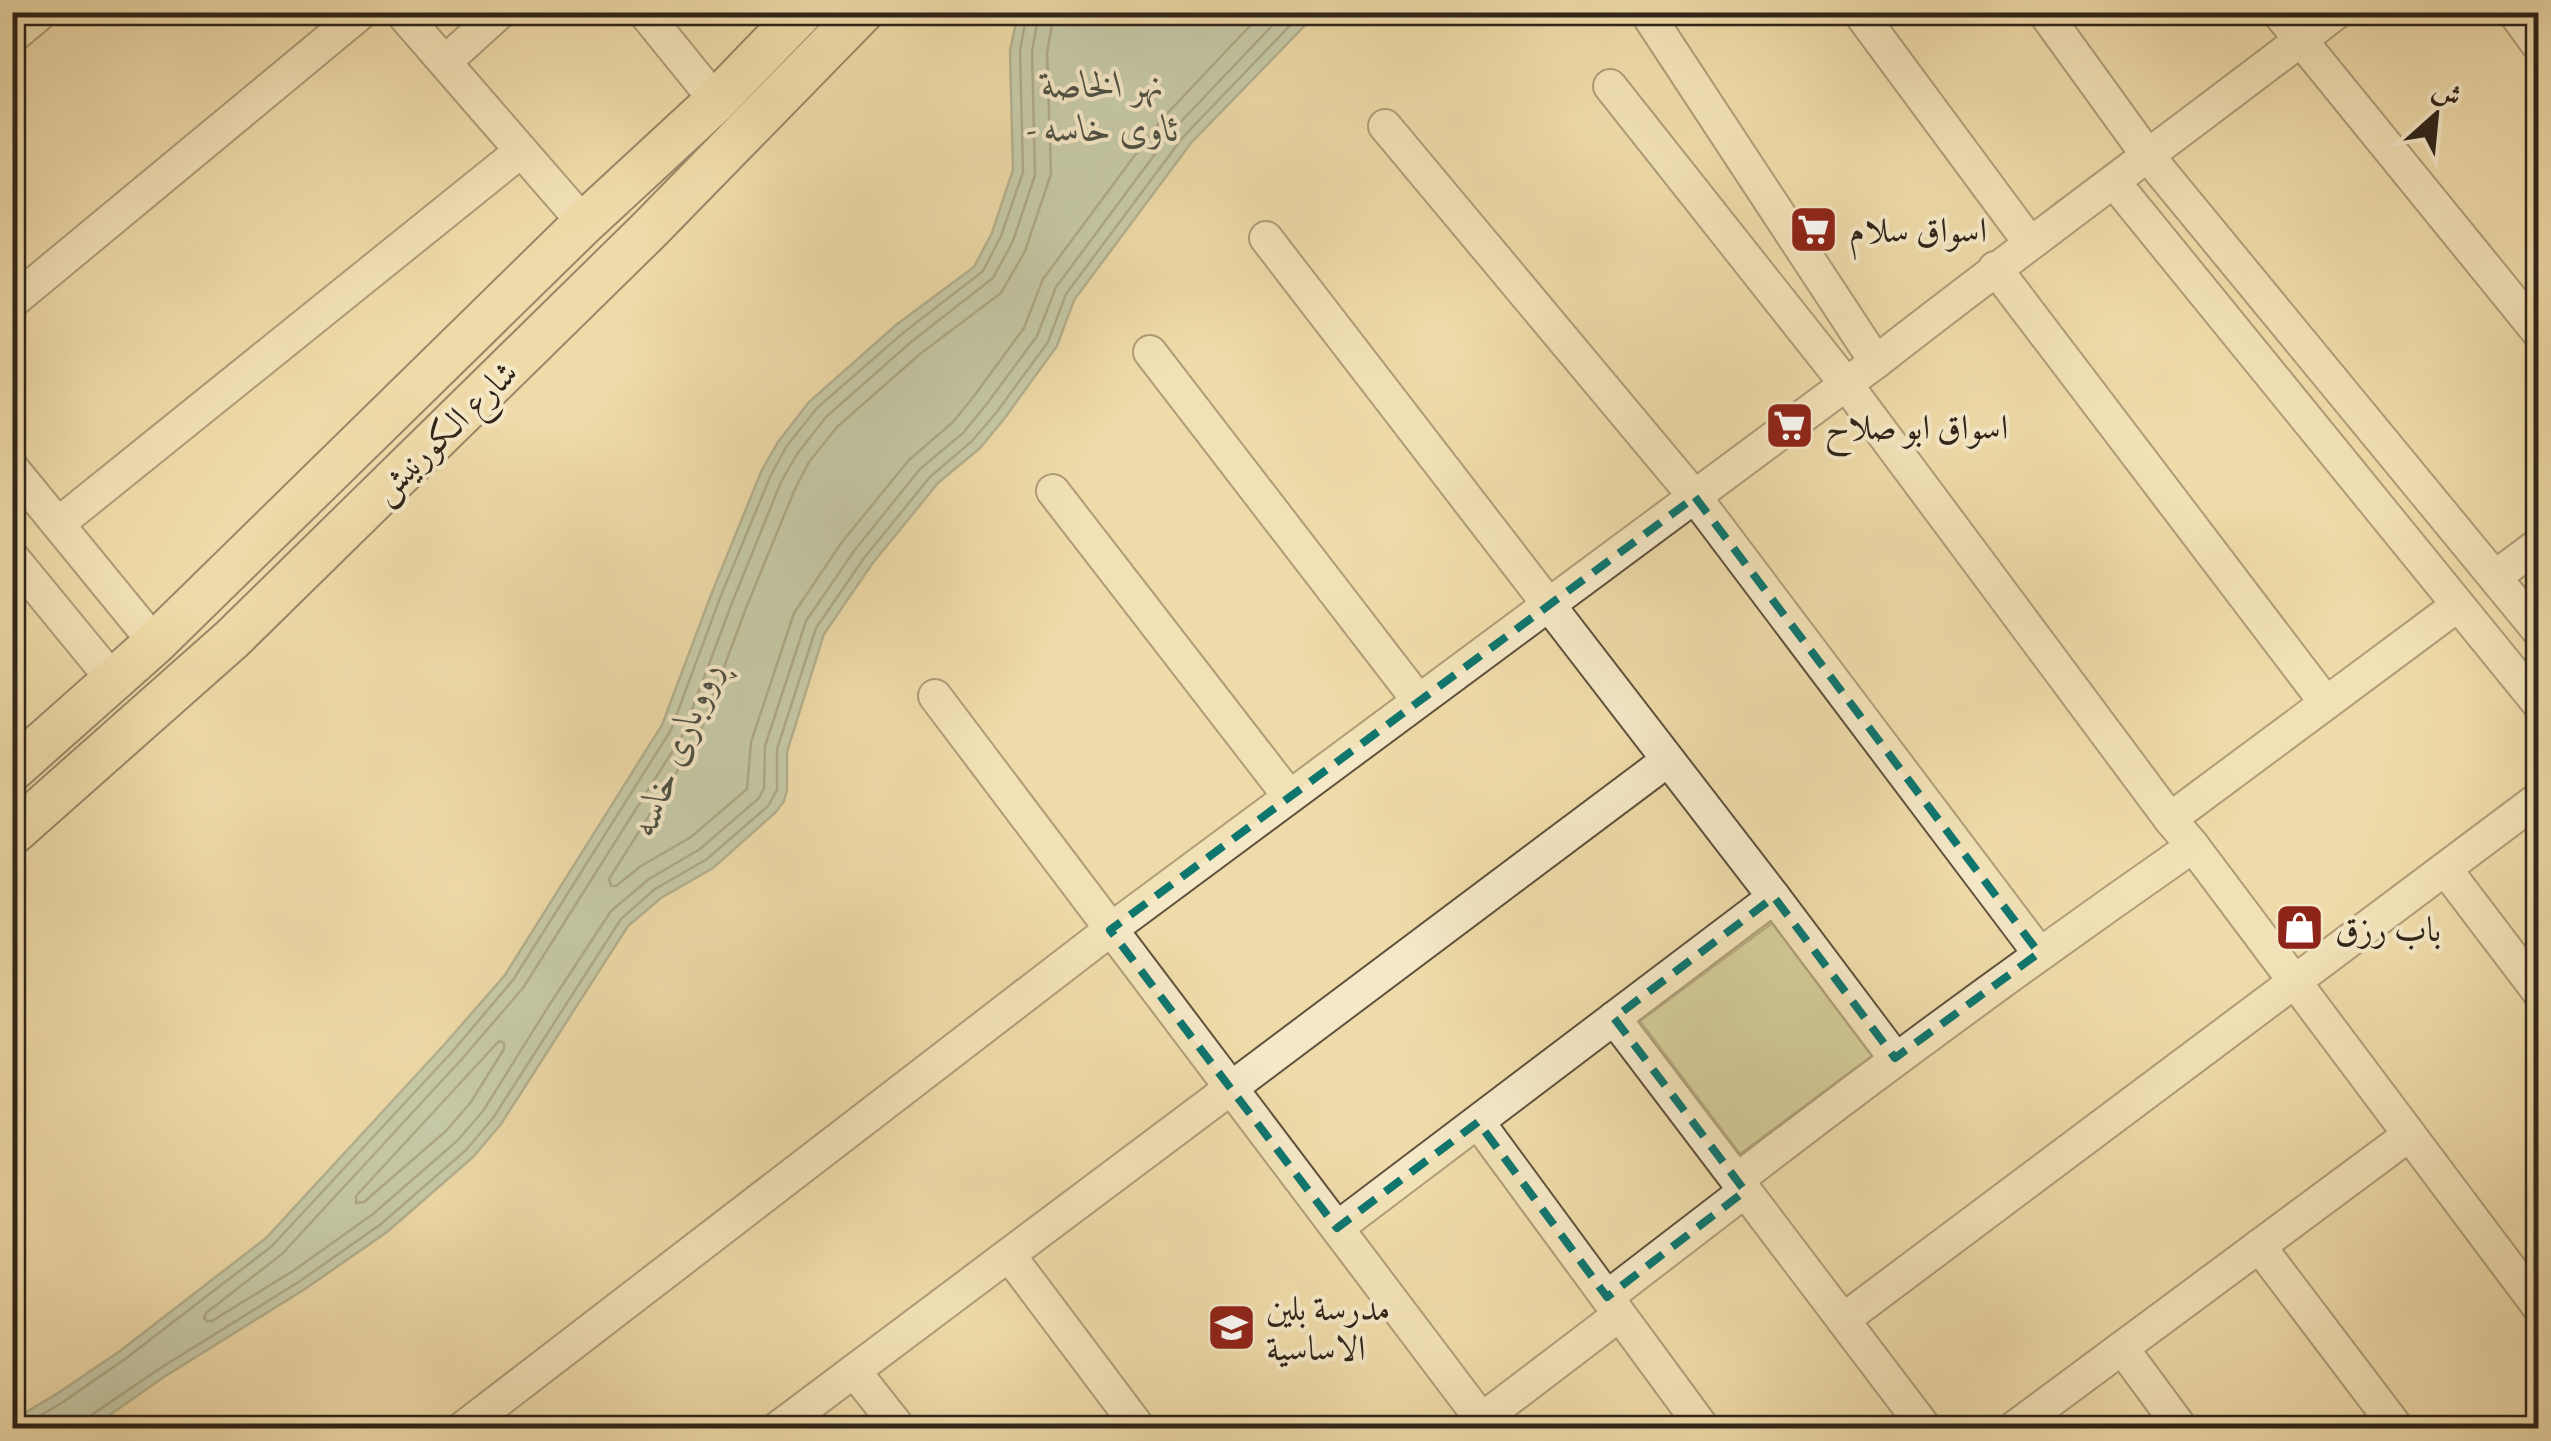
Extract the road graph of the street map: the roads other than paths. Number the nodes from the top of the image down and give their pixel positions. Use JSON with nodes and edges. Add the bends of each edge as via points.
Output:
{"nodes":[{"id":1,"x":42,"y":12,"type":"edge"},
{"id":2,"x":362,"y":12,"type":"edge"},
{"id":3,"x":401,"y":12,"type":"edge"},
{"id":4,"x":500,"y":12,"type":"edge"},
{"id":5,"x":644,"y":12,"type":"edge"},
{"id":6,"x":802,"y":12,"type":"edge"},
{"id":7,"x":862,"y":12,"type":"edge"},
{"id":8,"x":1646,"y":12,"type":"edge"},
{"id":9,"x":1859,"y":12,"type":"edge"},
{"id":10,"x":2044,"y":12,"type":"edge"},
{"id":11,"x":2278,"y":12,"type":"edge"},
{"id":12,"x":2336,"y":12,"type":"edge"},
{"id":13,"x":2514,"y":12,"type":"edge"},
{"id":14,"x":12,"y":37,"type":"edge"},
{"id":15,"x":2300,"y":41,"type":"junction"},
{"id":16,"x":2538,"y":44,"type":"edge"},
{"id":17,"x":445,"y":62,"type":"junction"},
{"id":18,"x":1610,"y":86,"type":"dead end"},
{"id":19,"x":716,"y":101,"type":"junction"},
{"id":20,"x":1385,"y":126,"type":"dead end"},
{"id":21,"x":522,"y":152,"type":"junction"},
{"id":22,"x":2148,"y":156,"type":"junction"},
{"id":23,"x":2114,"y":182,"type":"junction"},
{"id":24,"x":584,"y":223,"type":"junction"},
{"id":25,"x":1266,"y":238,"type":"dead end"},
{"id":26,"x":2030,"y":243,"type":"junction"},
{"id":27,"x":1996,"y":268,"type":"junction"},
{"id":28,"x":12,"y":302,"type":"edge"},
{"id":29,"x":2538,"y":332,"type":"edge"},
{"id":30,"x":1150,"y":352,"type":"dead end"},
{"id":31,"x":1876,"y":362,"type":"junction"},
{"id":32,"x":1846,"y":384,"type":"junction"},
{"id":33,"x":407,"y":396,"type":"junction"},
{"id":34,"x":444,"y":430,"type":"junction"},
{"id":35,"x":12,"y":468,"type":"edge"},
{"id":36,"x":1053,"y":491,"type":"dead end"},
{"id":37,"x":1694,"y":497,"type":"junction"},
{"id":38,"x":58,"y":524,"type":"junction"},
{"id":39,"x":2538,"y":544,"type":"edge"},
{"id":40,"x":12,"y":558,"type":"edge"},
{"id":41,"x":2495,"y":577,"type":"junction"},
{"id":42,"x":1549,"y":604,"type":"junction"},
{"id":43,"x":2458,"y":604,"type":"junction"},
{"id":44,"x":2538,"y":630,"type":"edge"},
{"id":45,"x":155,"y":643,"type":"junction"},
{"id":46,"x":114,"y":680,"type":"junction"},
{"id":47,"x":935,"y":696,"type":"dead end"},
{"id":48,"x":1418,"y":700,"type":"junction"},
{"id":49,"x":2326,"y":703,"type":"junction"},
{"id":50,"x":2538,"y":703,"type":"edge"},
{"id":51,"x":1668,"y":760,"type":"junction"},
{"id":52,"x":12,"y":770,"type":"edge"},
{"id":53,"x":1288,"y":796,"type":"junction"},
{"id":54,"x":2538,"y":799,"type":"edge"},
{"id":55,"x":2170,"y":819,"type":"junction"},
{"id":56,"x":12,"y":834,"type":"edge"},
{"id":57,"x":2192,"y":846,"type":"junction"},
{"id":58,"x":2446,"y":870,"type":"junction"},
{"id":59,"x":1774,"y":897,"type":"junction"},
{"id":60,"x":1110,"y":930,"type":"junction"},
{"id":61,"x":2039,"y":953,"type":"junction"},
{"id":62,"x":2294,"y":984,"type":"junction"},
{"id":63,"x":2538,"y":991,"type":"edge"},
{"id":64,"x":1614,"y":1018,"type":"junction"},
{"id":65,"x":1895,"y":1058,"type":"junction"},
{"id":66,"x":1231,"y":1088,"type":"junction"},
{"id":67,"x":1478,"y":1122,"type":"junction"},
{"id":68,"x":2409,"y":1135,"type":"junction"},
{"id":69,"x":1741,"y":1186,"type":"junction"},
{"id":70,"x":1337,"y":1228,"type":"junction"},
{"id":71,"x":2259,"y":1246,"type":"junction"},
{"id":72,"x":1009,"y":1255,"type":"junction"},
{"id":73,"x":1613,"y":1306,"type":"junction"},
{"id":74,"x":2538,"y":1306,"type":"edge"},
{"id":75,"x":1843,"y":1320,"type":"junction"},
{"id":76,"x":2122,"y":1348,"type":"junction"},
{"id":77,"x":854,"y":1371,"type":"junction"},
{"id":78,"x":1485,"y":1424,"type":"edge"},
{"id":79,"x":463,"y":1428,"type":"edge"},
{"id":80,"x":778,"y":1428,"type":"edge"},
{"id":81,"x":900,"y":1428,"type":"edge"},
{"id":82,"x":1138,"y":1428,"type":"edge"},
{"id":83,"x":1703,"y":1428,"type":"edge"},
{"id":84,"x":1926,"y":1428,"type":"edge"},
{"id":85,"x":2014,"y":1428,"type":"edge"},
{"id":86,"x":2181,"y":1428,"type":"edge"},
{"id":87,"x":2397,"y":1428,"type":"edge"}],
"edges":[{"from":1,"to":14,"type":"street"},
{"from":2,"to":28,"type":"street"},
{"from":3,"to":17,"type":"street"},
{"from":4,"to":17,"type":"street"},
{"from":5,"to":19,"type":"street"},
{"from":6,"to":19,"type":"main road","name":"شارع الكورنيش"},
{"from":7,"to":34,"type":"main road","name":"شارع الكورنيش"},
{"from":8,"to":31,"type":"street"},
{"from":9,"to":26,"type":"street"},
{"from":10,"to":22,"type":"street"},
{"from":11,"to":15,"type":"street"},
{"from":12,"to":15,"type":"street"},
{"from":13,"to":16,"type":"street"},
{"from":15,"to":22,"type":"street"},
{"from":15,"to":29,"type":"street"},
{"from":17,"to":21,"type":"street"},
{"from":18,"to":32,"type":"street"},
{"from":19,"to":24,"type":"main road","name":"شارع الكورنيش"},
{"from":20,"to":37,"type":"street"},
{"from":21,"to":24,"type":"street"},
{"from":21,"to":38,"type":"street"},
{"from":22,"to":23,"type":"street"},
{"from":22,"to":41,"type":"street"},
{"from":23,"to":26,"type":"street"},
{"from":23,"to":43,"type":"street"},
{"from":24,"to":33,"type":"main road","name":"شارع الكورنيش"},
{"from":25,"to":42,"type":"street"},
{"from":26,"to":27,"type":"street"},
{"from":27,"to":31,"type":"street"},
{"from":27,"to":49,"type":"street"},
{"from":30,"to":48,"type":"street"},
{"from":31,"to":32,"type":"street"},
{"from":32,"to":37,"type":"street"},
{"from":32,"to":55,"type":"street"},
{"from":33,"to":34,"type":"main road"},
{"from":33,"to":45,"type":"main road","name":"شارع الكورنيش"},
{"from":34,"to":56,"type":"main road","name":"شارع الكورنيش","via":[[232,639]]},
{"from":35,"to":38,"type":"street"},
{"from":36,"to":53,"type":"street"},
{"from":37,"to":42,"type":"street"},
{"from":37,"to":61,"type":"street"},
{"from":38,"to":45,"type":"street"},
{"from":39,"to":41,"type":"street"},
{"from":40,"to":46,"type":"street"},
{"from":41,"to":44,"type":"street"},
{"from":42,"to":48,"type":"street"},
{"from":42,"to":51,"type":"street"},
{"from":43,"to":49,"type":"street"},
{"from":43,"to":50,"type":"street"},
{"from":45,"to":46,"type":"main road","name":"شارع الكورنيش"},
{"from":46,"to":52,"type":"main road","name":"شارع الكورنيش"},
{"from":47,"to":60,"type":"street"},
{"from":48,"to":53,"type":"street"},
{"from":49,"to":55,"type":"street"},
{"from":51,"to":59,"type":"street"},
{"from":51,"to":66,"type":"street"},
{"from":53,"to":60,"type":"street"},
{"from":54,"to":58,"type":"street"},
{"from":55,"to":57,"type":"street"},
{"from":57,"to":61,"type":"street"},
{"from":57,"to":62,"type":"street"},
{"from":58,"to":62,"type":"street"},
{"from":58,"to":63,"type":"street"},
{"from":59,"to":64,"type":"street"},
{"from":59,"to":65,"type":"street"},
{"from":60,"to":66,"type":"street"},
{"from":60,"to":79,"type":"street"},
{"from":61,"to":65,"type":"street"},
{"from":62,"to":68,"type":"street"},
{"from":62,"to":75,"type":"street"},
{"from":64,"to":67,"type":"street"},
{"from":64,"to":69,"type":"street"},
{"from":65,"to":69,"type":"street"},
{"from":66,"to":70,"type":"street"},
{"from":66,"to":72,"type":"street"},
{"from":67,"to":70,"type":"street"},
{"from":67,"to":73,"type":"street"},
{"from":68,"to":71,"type":"street"},
{"from":68,"to":74,"type":"street"},
{"from":69,"to":73,"type":"street"},
{"from":69,"to":75,"type":"street"},
{"from":70,"to":78,"type":"street"},
{"from":71,"to":76,"type":"street"},
{"from":71,"to":87,"type":"street"},
{"from":72,"to":77,"type":"street"},
{"from":72,"to":82,"type":"street"},
{"from":73,"to":78,"type":"street"},
{"from":73,"to":83,"type":"street"},
{"from":75,"to":84,"type":"street"},
{"from":76,"to":85,"type":"street"},
{"from":76,"to":86,"type":"street"},
{"from":77,"to":80,"type":"street"},
{"from":77,"to":81,"type":"street"}]}
